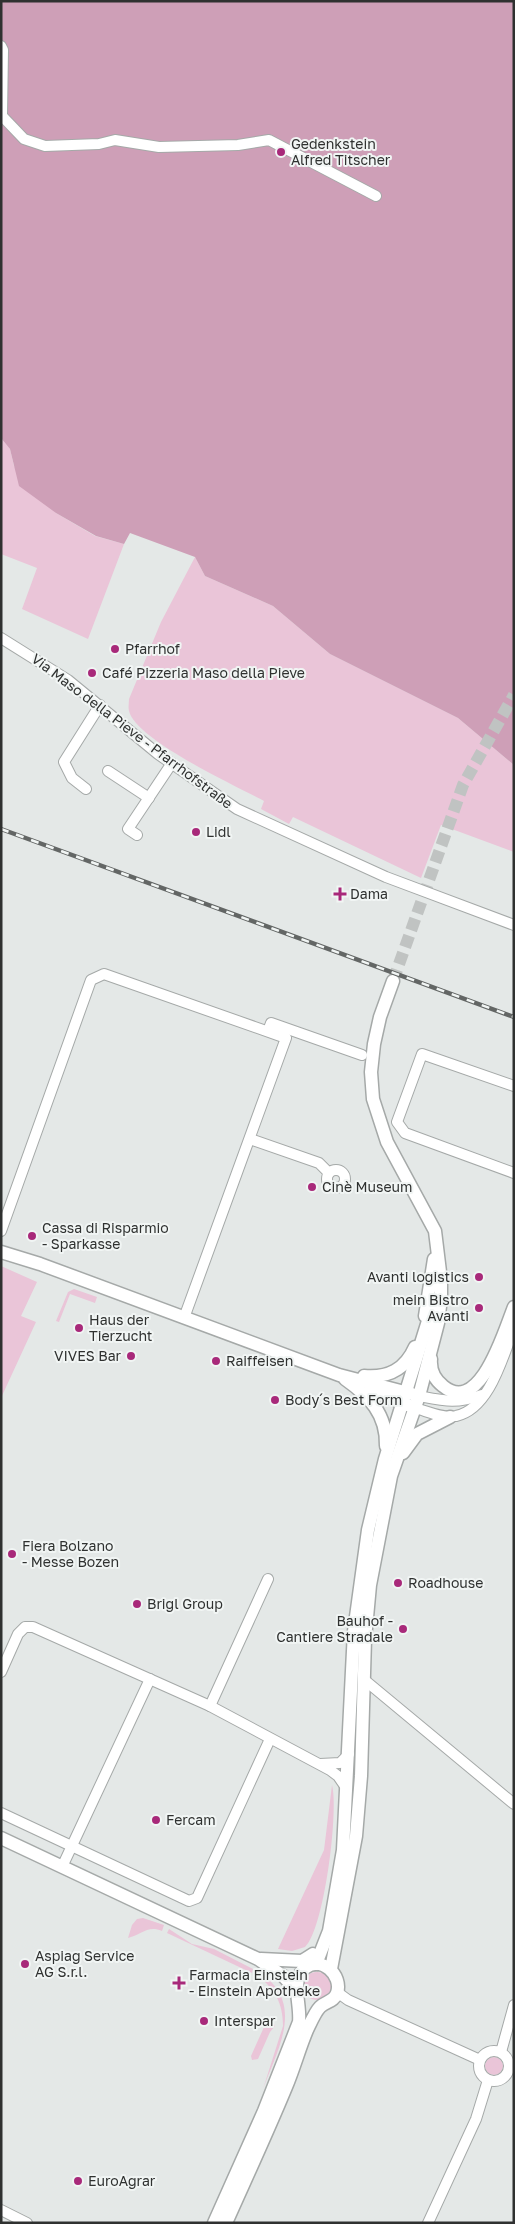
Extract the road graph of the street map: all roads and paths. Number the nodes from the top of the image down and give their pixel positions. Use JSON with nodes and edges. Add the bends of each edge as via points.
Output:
{"nodes":[{"id":1,"x":1,"y":46,"type":"edge"},
{"id":2,"x":376,"y":196,"type":"dead end"},
{"id":3,"x":1,"y":638,"type":"edge"},
{"id":4,"x":100,"y":705,"type":"junction"},
{"id":5,"x":172,"y":763,"type":"junction"},
{"id":6,"x":108,"y":771,"type":"dead end"},
{"id":7,"x":86,"y":789,"type":"dead end"},
{"id":8,"x":148,"y":798,"type":"junction"},
{"id":9,"x":137,"y":835,"type":"dead end"},
{"id":10,"x":514,"y":925,"type":"edge"},
{"id":11,"x":393,"y":982,"type":"tunnel mouth"},
{"id":12,"x":268,"y":1031,"type":"junction"},
{"id":13,"x":362,"y":1055,"type":"dead end"},
{"id":14,"x":514,"y":1086,"type":"edge"},
{"id":15,"x":250,"y":1139,"type":"junction"},
{"id":16,"x":329,"y":1173,"type":"dead end"},
{"id":17,"x":514,"y":1173,"type":"edge"},
{"id":18,"x":425,"y":1213,"type":"junction"},
{"id":19,"x":1,"y":1231,"type":"edge"},
{"id":20,"x":1,"y":1252,"type":"edge"},
{"id":21,"x":434,"y":1259,"type":"junction"},
{"id":22,"x":514,"y":1307,"type":"edge"},
{"id":23,"x":184,"y":1318,"type":"junction"},
{"id":24,"x":438,"y":1323,"type":"junction"},
{"id":25,"x":514,"y":1328,"type":"edge"},
{"id":26,"x":339,"y":1375,"type":"junction"},
{"id":27,"x":486,"y":1394,"type":"junction"},
{"id":28,"x":404,"y":1398,"type":"junction"},
{"id":29,"x":417,"y":1402,"type":"junction"},
{"id":30,"x":450,"y":1417,"type":"junction"},
{"id":31,"x":385,"y":1459,"type":"junction"},
{"id":32,"x":392,"y":1472,"type":"junction"},
{"id":33,"x":268,"y":1579,"type":"dead end"},
{"id":34,"x":1,"y":1672,"type":"edge"},
{"id":35,"x":150,"y":1679,"type":"junction"},
{"id":36,"x":363,"y":1682,"type":"junction"},
{"id":37,"x":210,"y":1706,"type":"junction"},
{"id":38,"x":270,"y":1738,"type":"junction"},
{"id":39,"x":349,"y":1754,"type":"junction"},
{"id":40,"x":319,"y":1764,"type":"junction"},
{"id":41,"x":347,"y":1790,"type":"junction"},
{"id":42,"x":514,"y":1804,"type":"edge"},
{"id":43,"x":1,"y":1813,"type":"edge"},
{"id":44,"x":1,"y":1838,"type":"edge"},
{"id":45,"x":72,"y":1846,"type":"junction"},
{"id":46,"x":62,"y":1867,"type":"junction"},
{"id":47,"x":335,"y":1901,"type":"junction"},
{"id":48,"x":258,"y":1959,"type":"junction"},
{"id":49,"x":311,"y":1965,"type":"junction"},
{"id":50,"x":331,"y":1969,"type":"junction"},
{"id":51,"x":337,"y":1992,"type":"junction"},
{"id":52,"x":298,"y":1994,"type":"junction"},
{"id":53,"x":514,"y":2005,"type":"edge"},
{"id":54,"x":320,"y":2007,"type":"junction"},
{"id":55,"x":290,"y":2045,"type":"junction"},
{"id":56,"x":501,"y":2052,"type":"junction"},
{"id":57,"x":480,"y":2060,"type":"junction"},
{"id":58,"x":488,"y":2080,"type":"junction"},
{"id":59,"x":1,"y":2210,"type":"edge"},
{"id":60,"x":28,"y":2223,"type":"edge"},
{"id":61,"x":214,"y":2223,"type":"edge"},
{"id":62,"x":226,"y":2223,"type":"edge"},
{"id":63,"x":428,"y":2223,"type":"edge"}],
"edges":[{"from":1,"to":2,"type":"street","via":[[2,116],[24,139],[45,146],[99,144],[115,140],[159,147],[238,145],[269,140]]},
{"from":3,"to":4,"type":"street","name":"Via Maso della Pieve - Pfarrhofstraße","via":[[68,680]]},
{"from":4,"to":5,"type":"street","name":"Via Maso della Pieve - Pfarrhofstraße"},
{"from":4,"to":7,"type":"street","via":[[64,762],[72,778]]},
{"from":5,"to":8,"type":"street"},
{"from":5,"to":10,"type":"street","name":"Via Maso della Pieve - Pfarrhofstraße","via":[[237,809],[305,842],[416,889]]},
{"from":6,"to":8,"type":"street"},
{"from":8,"to":9,"type":"street","via":[[128,829]]},
{"from":11,"to":18,"type":"main road","via":[[374,1044],[373,1099],[387,1142]]},
{"from":12,"to":13,"type":"street","via":[[271,1023]]},
{"from":12,"to":15,"type":"street","via":[[286,1038]]},
{"from":12,"to":19,"type":"street","via":[[104,974],[92,980]]},
{"from":14,"to":17,"type":"street","via":[[422,1054],[397,1122],[405,1133]]},
{"from":15,"to":16,"type":"street","via":[[319,1163]]},
{"from":15,"to":23,"type":"street"},
{"from":18,"to":21,"type":"main road"},
{"from":18,"to":24,"type":"main road","via":[[437,1238],[441,1280]]},
{"from":20,"to":23,"type":"main road"},
{"from":21,"to":26,"type":"main road","via":[[423,1324],[408,1360],[384,1376]]},
{"from":21,"to":28,"type":"main road","via":[[431,1313]]},
{"from":22,"to":24,"type":"main road","via":[[482,1378],[473,1388],[464,1391],[447,1389],[434,1375],[431,1359]]},
{"from":23,"to":26,"type":"main road"},
{"from":24,"to":29,"type":"main road"},
{"from":25,"to":27,"type":"street"},
{"from":26,"to":28,"type":"main road"},
{"from":26,"to":31,"type":"main road","via":[[371,1399],[382,1418]]},
{"from":27,"to":29,"type":"street","via":[[463,1402]]},
{"from":27,"to":30,"type":"street","via":[[464,1414]]},
{"from":28,"to":29,"type":"main road"},
{"from":28,"to":31,"type":"main road"},
{"from":29,"to":30,"type":"street"},
{"from":29,"to":32,"type":"main road"},
{"from":30,"to":32,"type":"main road","via":[[417,1434]]},
{"from":31,"to":39,"type":"main road","via":[[359,1584]]},
{"from":32,"to":36,"type":"main road","via":[[370,1586]]},
{"from":33,"to":37,"type":"street"},
{"from":34,"to":35,"type":"street","via":[[18,1634],[25,1627],[32,1627]]},
{"from":35,"to":37,"type":"street"},
{"from":35,"to":45,"type":"street"},
{"from":36,"to":42,"type":"street","via":[[367,1682]]},
{"from":36,"to":50,"type":"main road","via":[[356,1836]]},
{"from":37,"to":38,"type":"street"},
{"from":38,"to":40,"type":"street"},
{"from":38,"to":45,"type":"street","via":[[197,1898],[189,1901]]},
{"from":39,"to":40,"type":"street","via":[[340,1763]]},
{"from":39,"to":41,"type":"main road"},
{"from":40,"to":41,"type":"street","via":[[338,1776]]},
{"from":41,"to":47,"type":"main road"},
{"from":43,"to":45,"type":"street"},
{"from":44,"to":46,"type":"main road"},
{"from":45,"to":46,"type":"street"},
{"from":46,"to":48,"type":"main road"},
{"from":47,"to":48,"type":"main road","via":[[317,1950],[310,1957],[288,1962]]},
{"from":47,"to":49,"type":"main road","via":[[329,1931]]},
{"from":48,"to":49,"type":"main road","via":[[288,1966]]},
{"from":48,"to":52,"type":"main road","via":[[283,1976]]},
{"from":48,"to":55,"type":"main road","via":[[287,1990],[292,2003],[294,2014]]},
{"from":49,"to":50,"type":"main road"},
{"from":49,"to":52,"type":"main road","via":[[298,1976]]},
{"from":50,"to":51,"type":"main road","via":[[337,1980]]},
{"from":51,"to":54,"type":"main road","via":[[331,2002]]},
{"from":51,"to":57,"type":"street","via":[[348,2000]]},
{"from":52,"to":54,"type":"main road","via":[[308,2004]]},
{"from":52,"to":55,"type":"main road","via":[[299,2022]]},
{"from":53,"to":56,"type":"street"},
{"from":54,"to":62,"type":"main road"},
{"from":55,"to":61,"type":"main road"},
{"from":56,"to":57,"type":"street","via":[[492,2051]]},
{"from":56,"to":58,"type":"street","via":[[507,2057],[508,2072],[504,2078]]},
{"from":57,"to":58,"type":"street","via":[[479,2069]]},
{"from":58,"to":63,"type":"street","via":[[476,2119]]},
{"from":59,"to":60,"type":"street"}]}
